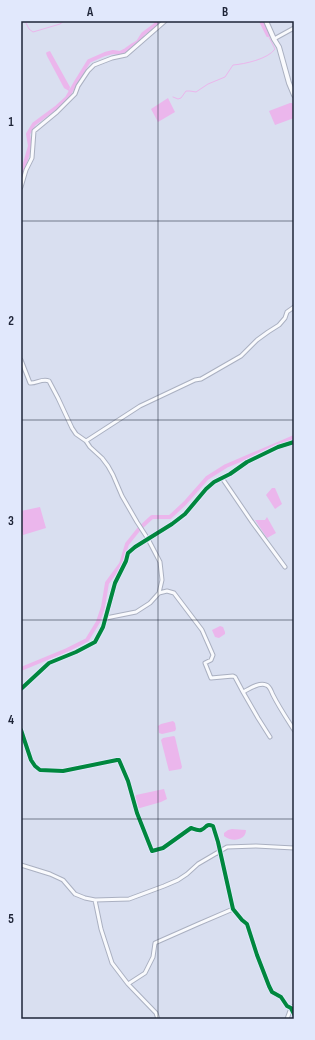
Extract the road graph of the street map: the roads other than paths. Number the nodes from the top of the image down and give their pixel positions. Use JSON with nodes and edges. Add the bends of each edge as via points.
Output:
{"nodes":[{"id":1,"x":165,"y":21,"type":"edge"},
{"id":2,"x":266,"y":21,"type":"edge"},
{"id":3,"x":294,"y":28,"type":"edge"},
{"id":4,"x":274,"y":39,"type":"junction"},
{"id":5,"x":294,"y":95,"type":"edge"},
{"id":6,"x":21,"y":188,"type":"edge"},
{"id":7,"x":294,"y":307,"type":"edge"},
{"id":8,"x":21,"y":360,"type":"edge"},
{"id":9,"x":86,"y":441,"type":"junction"},
{"id":10,"x":294,"y":442,"type":"edge"},
{"id":11,"x":222,"y":478,"type":"junction"},
{"id":12,"x":148,"y":539,"type":"junction"},
{"id":13,"x":285,"y":567,"type":"dead end"},
{"id":14,"x":159,"y":593,"type":"junction"},
{"id":15,"x":106,"y":618,"type":"junction"},
{"id":16,"x":21,"y":689,"type":"edge"},
{"id":17,"x":243,"y":692,"type":"junction"},
{"id":18,"x":21,"y":730,"type":"edge"},
{"id":19,"x":294,"y":730,"type":"edge"},
{"id":20,"x":270,"y":737,"type":"dead end"},
{"id":21,"x":294,"y":848,"type":"edge"},
{"id":22,"x":220,"y":851,"type":"junction"},
{"id":23,"x":21,"y":865,"type":"edge"},
{"id":24,"x":95,"y":900,"type":"junction"},
{"id":25,"x":233,"y":909,"type":"junction"},
{"id":26,"x":128,"y":984,"type":"junction"},
{"id":27,"x":293,"y":1007,"type":"edge"},
{"id":28,"x":294,"y":1014,"type":"edge"},
{"id":29,"x":158,"y":1019,"type":"edge"},
{"id":30,"x":287,"y":1019,"type":"edge"}],
"edges":[{"from":1,"to":6,"type":"street","via":[[126,55],[94,65],[75,94],[34,131],[32,158]]},
{"from":2,"to":4,"type":"street"},
{"from":3,"to":4,"type":"street"},
{"from":4,"to":5,"type":"street","via":[[279,47]]},
{"from":7,"to":9,"type":"street","via":[[287,312],[286,318],[279,325],[240,356],[201,379],[140,406]]},
{"from":8,"to":9,"type":"street","via":[[30,382],[49,381],[72,428]]},
{"from":9,"to":12,"type":"street","via":[[108,466],[122,496]]},
{"from":10,"to":11,"type":"street","via":[[247,462]]},
{"from":11,"to":12,"type":"street","via":[[206,488],[185,514]]},
{"from":11,"to":13,"type":"street"},
{"from":12,"to":14,"type":"street","via":[[160,562],[162,580]]},
{"from":12,"to":15,"type":"street","via":[[128,554],[115,583]]},
{"from":14,"to":15,"type":"street","via":[[136,612]]},
{"from":14,"to":17,"type":"street","via":[[174,593],[202,630],[213,655],[211,660],[205,663],[211,678],[233,676]]},
{"from":15,"to":16,"type":"street","via":[[95,642],[49,663]]},
{"from":17,"to":19,"type":"street","via":[[260,685],[269,686]]},
{"from":17,"to":20,"type":"street"},
{"from":18,"to":22,"type":"street","via":[[31,760],[40,770],[62,771],[119,760],[152,851],[163,848],[191,828],[202,830],[207,825],[213,826]]},
{"from":21,"to":22,"type":"street","via":[[227,847]]},
{"from":22,"to":24,"type":"street","via":[[178,880],[164,886],[129,899]]},
{"from":22,"to":25,"type":"street"},
{"from":23,"to":24,"type":"street","via":[[63,880],[75,894]]},
{"from":24,"to":26,"type":"street","via":[[112,963]]},
{"from":25,"to":26,"type":"street","via":[[155,943],[153,957],[145,974]]},
{"from":25,"to":27,"type":"street","via":[[247,924],[272,992],[287,1006]]},
{"from":26,"to":29,"type":"street","via":[[156,1013]]},
{"from":27,"to":28,"type":"street"},
{"from":27,"to":30,"type":"street"}]}
